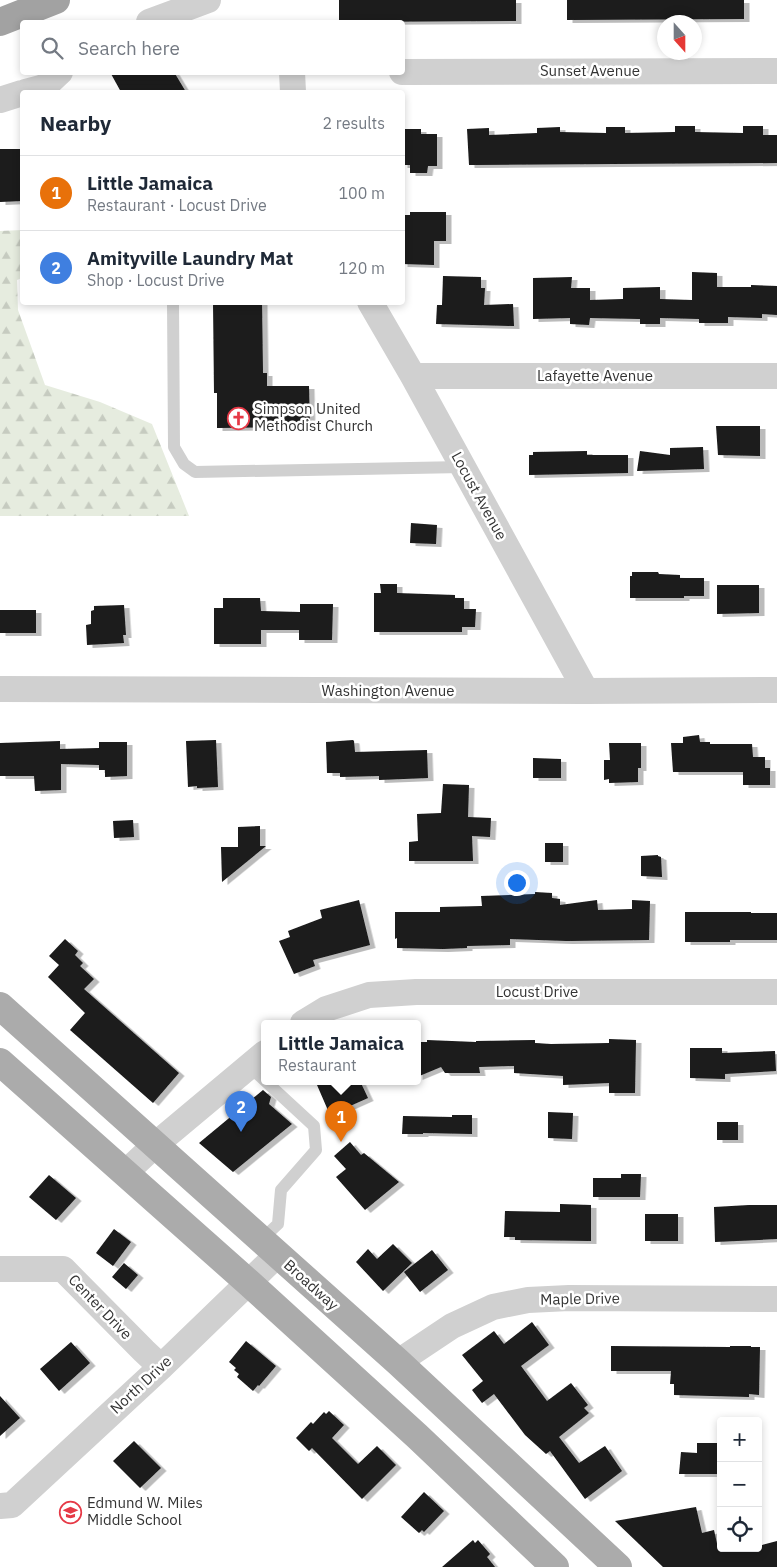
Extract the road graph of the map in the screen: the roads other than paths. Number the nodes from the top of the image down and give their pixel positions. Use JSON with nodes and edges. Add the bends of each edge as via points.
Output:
{"nodes":[{"id":1,"x":56,"y":0,"type":"edge"},
{"id":2,"x":208,"y":0,"type":"edge"},
{"id":3,"x":154,"y":20,"type":"edge"},
{"id":4,"x":0,"y":22,"type":"edge"},
{"id":5,"x":777,"y":71,"type":"edge"},
{"id":6,"x":405,"y":72,"type":"edge"},
{"id":7,"x":57,"y":75,"type":"edge"},
{"id":8,"x":292,"y":75,"type":"edge"},
{"id":9,"x":34,"y":90,"type":"edge"},
{"id":10,"x":293,"y":90,"type":"edge"},
{"id":11,"x":20,"y":94,"type":"edge"},
{"id":12,"x":0,"y":100,"type":"edge"},
{"id":13,"x":172,"y":305,"type":"edge"},
{"id":14,"x":372,"y":305,"type":"edge"},
{"id":15,"x":413,"y":376,"type":"junction"},
{"id":16,"x":777,"y":376,"type":"edge"},
{"id":17,"x":463,"y":468,"type":"junction"},
{"id":18,"x":0,"y":689,"type":"edge"},
{"id":19,"x":777,"y":690,"type":"edge"},
{"id":20,"x":586,"y":691,"type":"junction"},
{"id":21,"x":777,"y":992,"type":"edge"},
{"id":22,"x":0,"y":1006,"type":"edge"},
{"id":23,"x":308,"y":1020,"type":"edge"},
{"id":24,"x":257,"y":1059,"type":"edge"},
{"id":25,"x":0,"y":1062,"type":"edge"},
{"id":26,"x":279,"y":1085,"type":"edge"},
{"id":27,"x":155,"y":1145,"type":"junction"},
{"id":28,"x":124,"y":1174,"type":"junction"},
{"id":29,"x":269,"y":1247,"type":"junction"},
{"id":30,"x":0,"y":1269,"type":"edge"},
{"id":31,"x":249,"y":1283,"type":"junction"},
{"id":32,"x":777,"y":1299,"type":"edge"},
{"id":33,"x":398,"y":1362,"type":"junction"},
{"id":34,"x":161,"y":1367,"type":"junction"},
{"id":35,"x":0,"y":1506,"type":"edge"},
{"id":36,"x":555,"y":1567,"type":"edge"},
{"id":37,"x":618,"y":1567,"type":"edge"}],
"edges":[{"from":1,"to":4,"type":"highway"},
{"from":2,"to":3,"type":"street"},
{"from":5,"to":6,"type":"street","name":"Sunset Avenue"},
{"from":7,"to":9,"type":"street","via":[[44,87]]},
{"from":8,"to":10,"type":"street"},
{"from":11,"to":12,"type":"street"},
{"from":13,"to":17,"type":"lane","via":[[174,447],[184,464],[195,472]]},
{"from":14,"to":15,"type":"street","name":"Locust Avenue"},
{"from":15,"to":16,"type":"street","name":"Lafayette Avenue"},
{"from":15,"to":17,"type":"street","name":"Locust Avenue"},
{"from":17,"to":20,"type":"street","name":"Locust Avenue"},
{"from":18,"to":20,"type":"street","name":"Washington Avenue"},
{"from":19,"to":20,"type":"street","name":"Washington Avenue"},
{"from":21,"to":23,"type":"street","name":"Locust Drive","via":[[416,992],[369,995],[326,1009]]},
{"from":22,"to":27,"type":"main road","name":"Broadway"},
{"from":24,"to":27,"type":"street"},
{"from":25,"to":28,"type":"main road"},
{"from":26,"to":29,"type":"lane","via":[[314,1126],[316,1150],[281,1190],[278,1224]]},
{"from":27,"to":28,"type":"street"},
{"from":27,"to":29,"type":"main road","name":"Broadway"},
{"from":28,"to":31,"type":"main road"},
{"from":29,"to":31,"type":"street","name":"North Drive"},
{"from":29,"to":33,"type":"main road","name":"Broadway"},
{"from":30,"to":34,"type":"street","name":"Center Drive","via":[[63,1269]]},
{"from":31,"to":34,"type":"street","name":"North Drive"},
{"from":31,"to":36,"type":"main road"},
{"from":32,"to":33,"type":"street","name":"Maple Drive","via":[[528,1300],[493,1308],[452,1326]]},
{"from":33,"to":37,"type":"main road","name":"Broadway"},
{"from":34,"to":35,"type":"street","name":"North Drive","via":[[12,1505]]}]}
